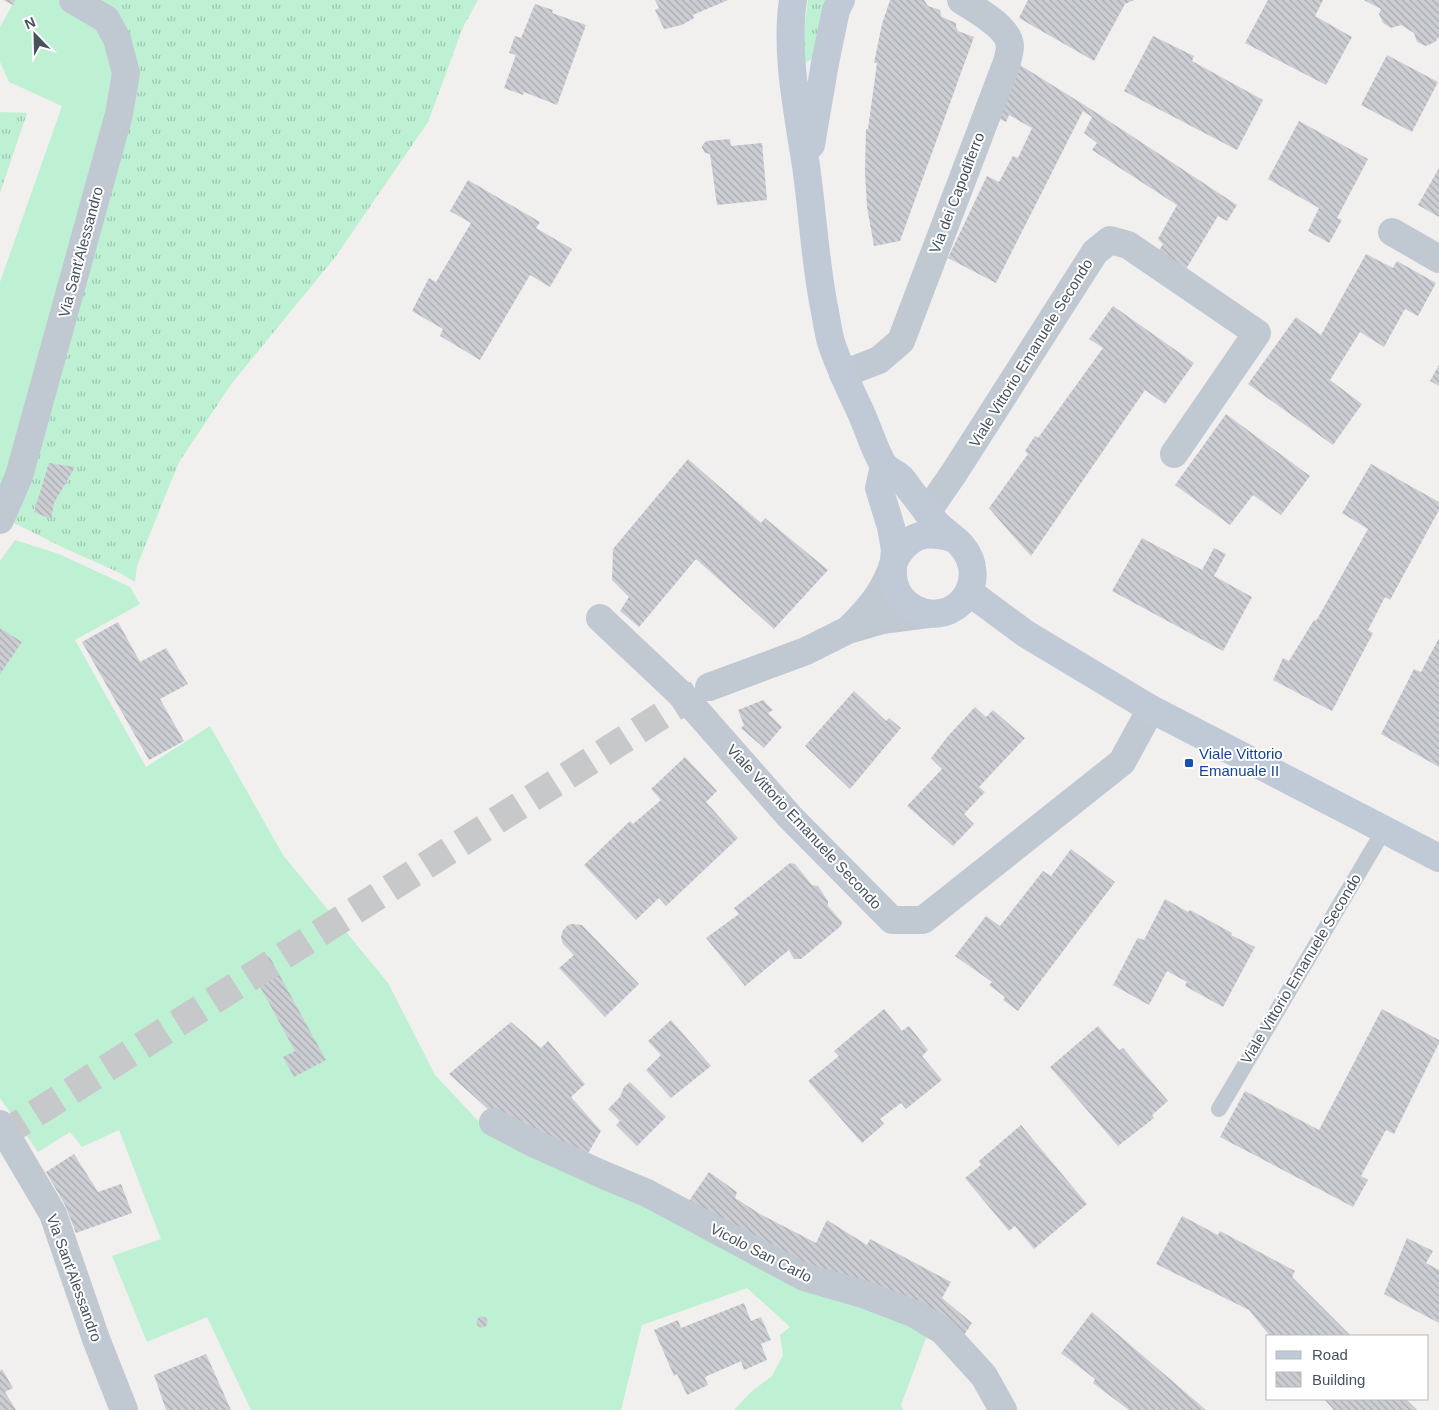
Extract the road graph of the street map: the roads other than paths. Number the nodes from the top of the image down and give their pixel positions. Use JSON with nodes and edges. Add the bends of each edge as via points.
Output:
{"nodes":[{"id":1,"x":73,"y":0,"type":"edge"},
{"id":2,"x":793,"y":0,"type":"edge"},
{"id":3,"x":841,"y":0,"type":"edge"},
{"id":4,"x":961,"y":0,"type":"edge"},
{"id":5,"x":807,"y":174,"type":"junction"},
{"id":6,"x":1392,"y":232,"type":"dead end"},
{"id":7,"x":1439,"y":258,"type":"edge"},
{"id":8,"x":844,"y":374,"type":"junction"},
{"id":9,"x":1174,"y":454,"type":"dead end"},
{"id":10,"x":884,"y":466,"type":"junction"},
{"id":11,"x":927,"y":512,"type":"junction"},
{"id":12,"x":1,"y":518,"type":"edge"},
{"id":13,"x":952,"y":538,"type":"junction"},
{"id":14,"x":894,"y":565,"type":"junction"},
{"id":15,"x":969,"y":592,"type":"junction"},
{"id":16,"x":928,"y":614,"type":"junction"},
{"id":17,"x":600,"y":618,"type":"dead end"},
{"id":18,"x":848,"y":630,"type":"junction"},
{"id":19,"x":709,"y":687,"type":"tunnel mouth"},
{"id":20,"x":1151,"y":709,"type":"junction"},
{"id":21,"x":1384,"y":830,"type":"junction"},
{"id":22,"x":1439,"y":858,"type":"edge"},
{"id":23,"x":1219,"y":1109,"type":"dead end"},
{"id":24,"x":493,"y":1122,"type":"dead end"},
{"id":25,"x":0,"y":1124,"type":"edge"},
{"id":26,"x":124,"y":1410,"type":"edge"},
{"id":27,"x":1003,"y":1410,"type":"edge"}],
"edges":[{"from":1,"to":12,"type":"street","name":"Via Sant'Alessandro","via":[[106,19],[118,39],[126,73],[119,114],[19,476]]},
{"from":2,"to":5,"type":"street","via":[[790,33],[794,84]]},
{"from":3,"to":5,"type":"street","via":[[825,63]]},
{"from":4,"to":8,"type":"street","name":"Via dei Capodiferro","via":[[1003,31],[1010,46],[1007,62],[901,340],[880,360]]},
{"from":5,"to":8,"type":"street","via":[[819,287],[831,341]]},
{"from":6,"to":7,"type":"street"},
{"from":8,"to":10,"type":"street"},
{"from":9,"to":11,"type":"street","name":"Viale Vittorio Emanuele Secondo","via":[[1258,333],[1128,245],[1110,240],[1095,252]]},
{"from":10,"to":11,"type":"street","via":[[901,478]]},
{"from":10,"to":14,"type":"street","via":[[879,488],[891,528]]},
{"from":11,"to":13,"type":"street"},
{"from":13,"to":14,"type":"street","via":[[938,534],[917,536],[897,555]]},
{"from":13,"to":15,"type":"street","via":[[970,558],[974,572]]},
{"from":14,"to":16,"type":"street","via":[[894,583],[899,595],[908,606]]},
{"from":14,"to":18,"type":"street","via":[[878,598]]},
{"from":15,"to":16,"type":"street","via":[[955,607],[942,613]]},
{"from":15,"to":20,"type":"street","via":[[1026,634]]},
{"from":16,"to":18,"type":"street","via":[[882,620]]},
{"from":17,"to":20,"type":"street","name":"Viale Vittorio Emanuele Secondo","via":[[686,700],[790,817],[892,920],[923,920],[1122,762]]},
{"from":18,"to":19,"type":"street","via":[[806,651]]},
{"from":20,"to":21,"type":"street"},
{"from":21,"to":22,"type":"street"},
{"from":21,"to":23,"type":"lane","name":"Viale Vittorio Emanuele Secondo"},
{"from":24,"to":27,"type":"street","name":"Vicolo San Carlo","via":[[646,1193],[804,1277],[863,1294],[915,1314],[943,1332],[984,1376]]},
{"from":25,"to":26,"type":"street","name":"Via Sant'Alessandro","via":[[53,1214]]}]}
